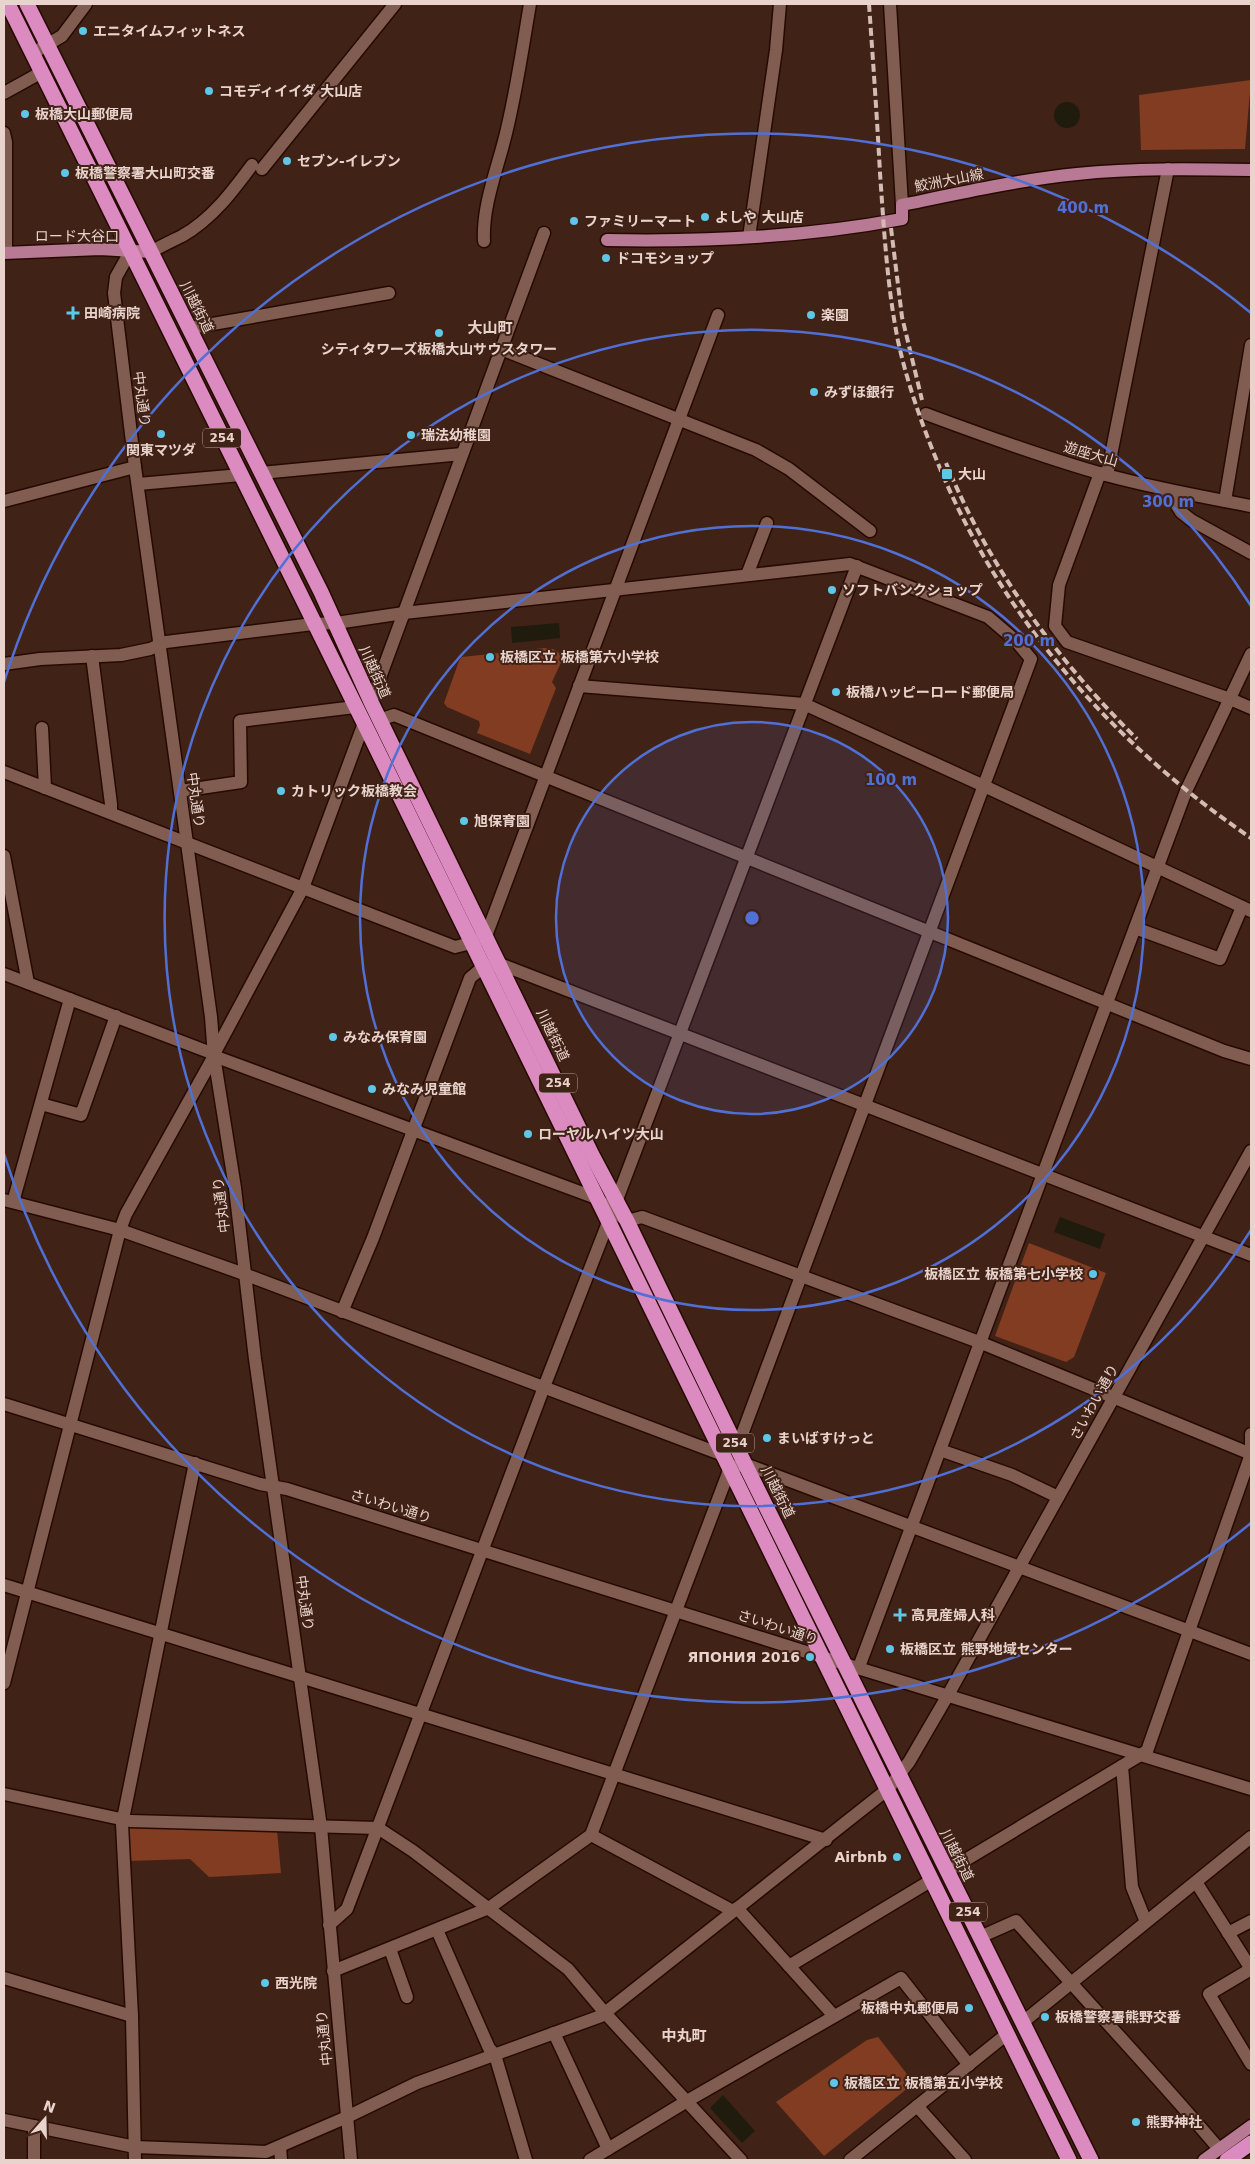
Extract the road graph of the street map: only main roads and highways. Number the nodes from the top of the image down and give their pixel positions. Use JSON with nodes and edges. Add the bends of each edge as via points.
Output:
{"nodes":[{"id":1,"x":8,"y":4,"type":"edge"},
{"id":2,"x":28,"y":4,"type":"edge"},
{"id":3,"x":1251,"y":170,"type":"edge"},
{"id":4,"x":607,"y":240,"type":"dead end"},
{"id":5,"x":5,"y":252,"type":"edge"},
{"id":6,"x":130,"y":252,"type":"junction"},
{"id":7,"x":151,"y":252,"type":"junction"},
{"id":8,"x":612,"y":1212,"type":"junction"},
{"id":9,"x":730,"y":1457,"type":"junction"},
{"id":10,"x":1251,"y":2126,"type":"edge"},
{"id":11,"x":1251,"y":2135,"type":"edge"},
{"id":12,"x":1251,"y":2143,"type":"edge"},
{"id":13,"x":1251,"y":2148,"type":"edge"},
{"id":14,"x":1251,"y":2155,"type":"edge"},
{"id":15,"x":1221,"y":2157,"type":"edge"},
{"id":16,"x":1069,"y":2160,"type":"edge"},
{"id":17,"x":1091,"y":2160,"type":"edge"},
{"id":18,"x":1204,"y":2160,"type":"edge"},
{"id":19,"x":1235,"y":2160,"type":"edge"},
{"id":20,"x":1244,"y":2160,"type":"edge"}],
"edges":[{"from":1,"to":6,"type":"highway","name":"川越街道","number":"254"},
{"from":2,"to":7,"type":"highway","name":"川越街道","number":"254"},
{"from":3,"to":4,"type":"main road","name":"鮫洲大山線","via":[[1168,169],[1077,174],[902,205],[902,219],[847,228],[749,237]]},
{"from":5,"to":6,"type":"main road","name":"ロード大谷口","via":[[95,249]]},
{"from":6,"to":7,"type":"main road","name":"ロード大谷口"},
{"from":6,"to":8,"type":"highway","name":"川越街道","number":"254","via":[[596,1198]]},
{"from":7,"to":8,"type":"highway","name":"川越街道","number":"254","via":[[336,623],[371,702],[500,964]]},
{"from":8,"to":9,"type":"highway","name":"川越街道","number":"254"},
{"from":8,"to":9,"type":"highway","name":"川越街道","number":"254","via":[[627,1221]]},
{"from":9,"to":16,"type":"highway","name":"川越街道","number":"254","via":[[822,1657],[932,1880],[1002,2038]]},
{"from":9,"to":17,"type":"highway","name":"川越街道","number":"254","via":[[745,1464],[852,1666],[900,1776]]},
{"from":10,"to":15,"type":"main road"},
{"from":11,"to":15,"type":"main road"},
{"from":12,"to":15,"type":"highway"},
{"from":13,"to":19,"type":"highway"},
{"from":14,"to":20,"type":"highway"},
{"from":15,"to":18,"type":"main road"}]}
